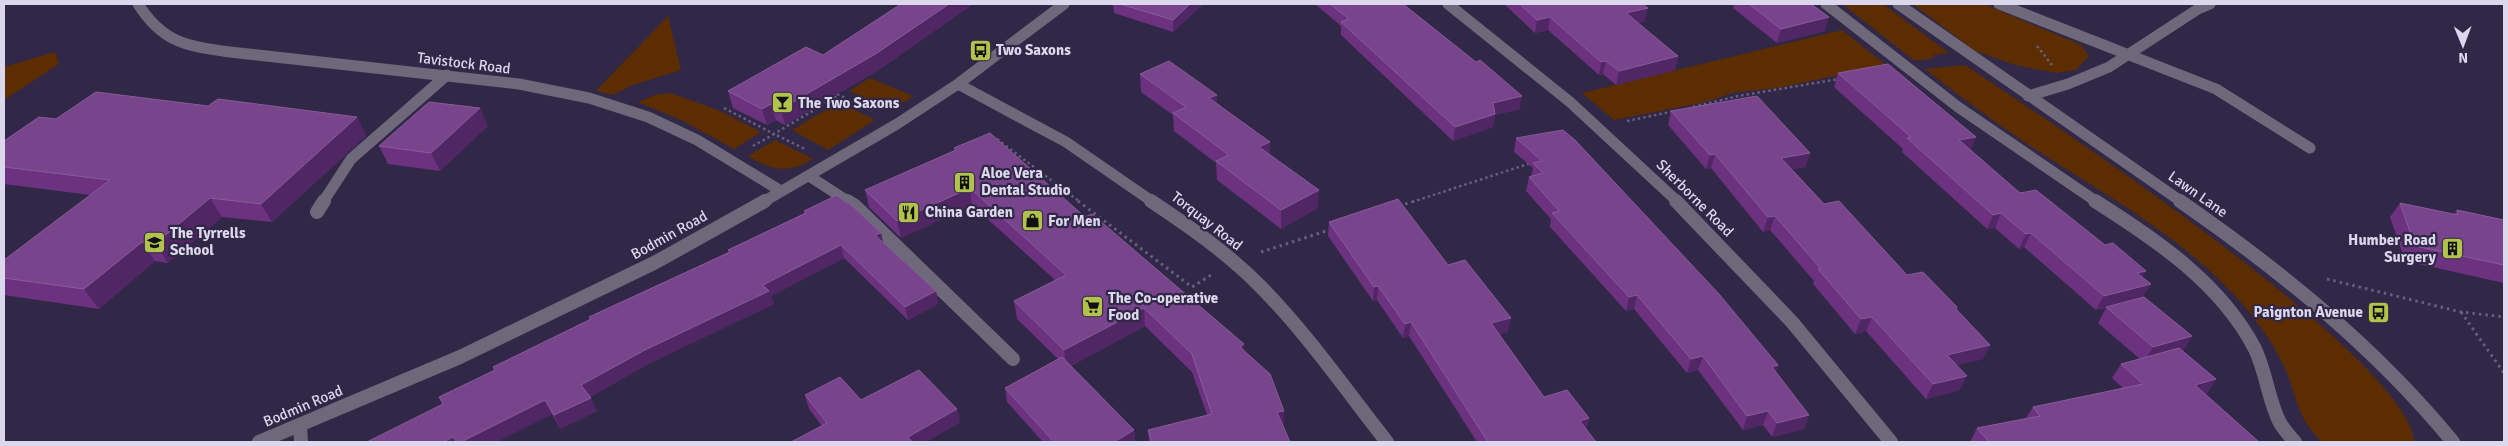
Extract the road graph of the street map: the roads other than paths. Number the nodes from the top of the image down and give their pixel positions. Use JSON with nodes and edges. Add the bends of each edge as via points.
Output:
{"nodes":[{"id":1,"x":138,"y":4,"type":"edge"},
{"id":2,"x":1045,"y":4,"type":"edge"},
{"id":3,"x":1448,"y":4,"type":"edge"},
{"id":4,"x":1826,"y":4,"type":"edge"},
{"id":5,"x":1898,"y":4,"type":"edge"},
{"id":6,"x":1999,"y":4,"type":"edge"},
{"id":7,"x":2210,"y":4,"type":"edge"},
{"id":8,"x":1061,"y":6,"type":"edge"},
{"id":9,"x":2130,"y":53,"type":"junction"},
{"id":10,"x":447,"y":75,"type":"junction"},
{"id":11,"x":958,"y":84,"type":"junction"},
{"id":12,"x":2028,"y":96,"type":"junction"},
{"id":13,"x":2310,"y":148,"type":"dead end"},
{"id":14,"x":809,"y":176,"type":"junction"},
{"id":15,"x":781,"y":191,"type":"junction"},
{"id":16,"x":317,"y":212,"type":"dead end"},
{"id":17,"x":1013,"y":359,"type":"dead end"},
{"id":18,"x":300,"y":425,"type":"junction"},
{"id":19,"x":259,"y":442,"type":"edge"},
{"id":20,"x":301,"y":442,"type":"edge"},
{"id":21,"x":1387,"y":442,"type":"edge"},
{"id":22,"x":1891,"y":442,"type":"edge"},
{"id":23,"x":2295,"y":442,"type":"edge"},
{"id":24,"x":2453,"y":442,"type":"edge"}],
"edges":[{"from":1,"to":10,"type":"street","name":"Tavistock Road","via":[[157,31],[172,40],[196,46]]},
{"from":2,"to":8,"type":"street"},
{"from":3,"to":22,"type":"street","name":"Sherborne Road","via":[[1504,46],[1596,126],[1703,227],[1793,324]]},
{"from":4,"to":23,"type":"street","via":[[1954,104],[2166,248],[2189,269],[2241,325],[2258,356],[2280,422]]},
{"from":5,"to":12,"type":"street","name":"Lawn Lane"},
{"from":6,"to":9,"type":"street"},
{"from":7,"to":9,"type":"street"},
{"from":8,"to":11,"type":"street","name":"Bodmin Road"},
{"from":9,"to":12,"type":"street","via":[[2108,67],[2068,84]]},
{"from":9,"to":13,"type":"street","via":[[2216,88]]},
{"from":10,"to":15,"type":"street","name":"Tavistock Road","via":[[557,90],[648,117],[697,140]]},
{"from":10,"to":16,"type":"street","via":[[351,159]]},
{"from":11,"to":14,"type":"street","name":"Bodmin Road"},
{"from":11,"to":21,"type":"street","name":"Torquay Road","via":[[1066,142],[1213,242],[1262,288]]},
{"from":12,"to":24,"type":"street","name":"Lawn Lane","via":[[2291,281],[2379,360]]},
{"from":14,"to":15,"type":"street","name":"Bodmin Road"},
{"from":14,"to":17,"type":"street","via":[[855,206]]},
{"from":15,"to":18,"type":"street","name":"Bodmin Road","via":[[656,262],[592,294],[460,357]]},
{"from":18,"to":19,"type":"street","name":"Bodmin Road"},
{"from":18,"to":20,"type":"street"}]}
